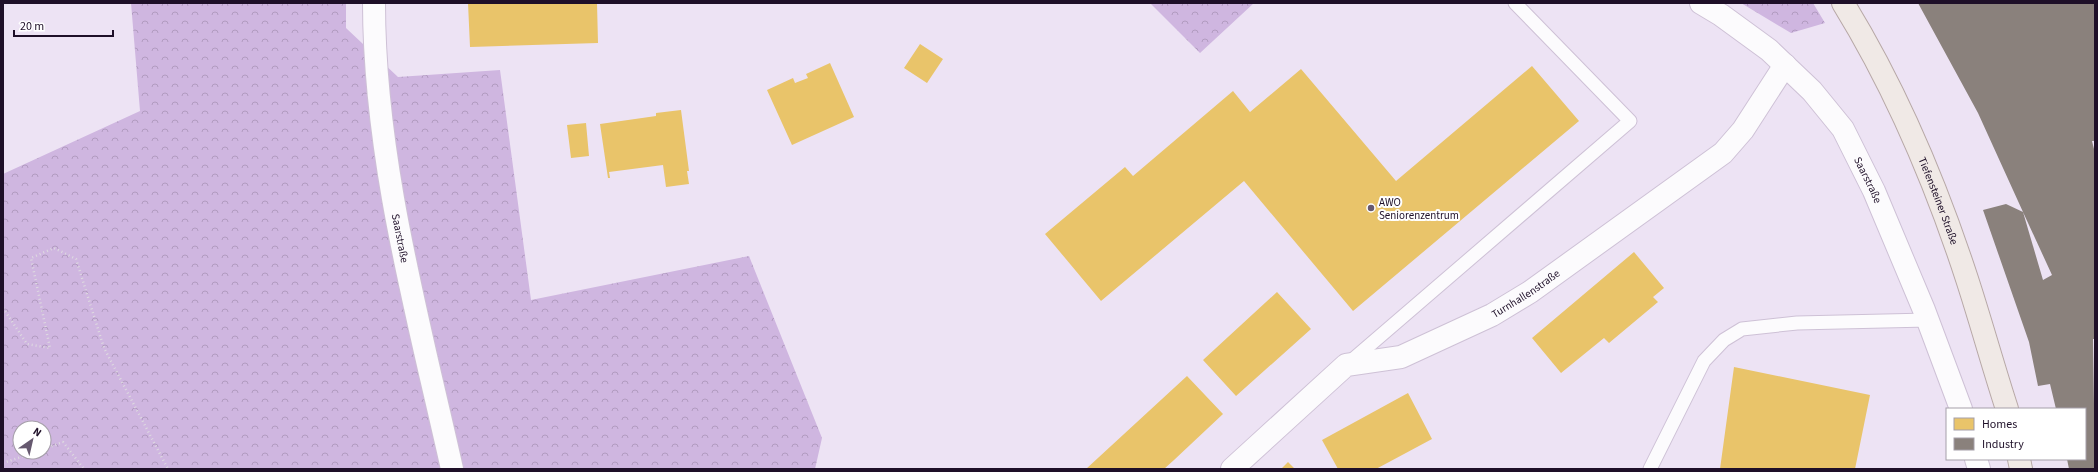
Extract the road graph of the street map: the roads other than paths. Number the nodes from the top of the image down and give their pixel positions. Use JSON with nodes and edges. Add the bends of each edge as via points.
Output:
{"nodes":[{"id":1,"x":374,"y":3,"type":"edge"},
{"id":2,"x":1515,"y":3,"type":"edge"},
{"id":3,"x":1701,"y":3,"type":"edge"},
{"id":4,"x":1843,"y":3,"type":"edge"},
{"id":5,"x":1785,"y":65,"type":"junction"},
{"id":6,"x":1928,"y":320,"type":"junction"},
{"id":7,"x":1346,"y":365,"type":"junction"},
{"id":8,"x":1961,"y":408,"type":"edge"},
{"id":9,"x":2007,"y":408,"type":"edge"},
{"id":10,"x":452,"y":469,"type":"edge"},
{"id":11,"x":1232,"y":469,"type":"edge"},
{"id":12,"x":1650,"y":469,"type":"edge"}],
"edges":[{"from":1,"to":10,"type":"street","name":"Saarstraße","via":[[384,139],[406,264]]},
{"from":2,"to":7,"type":"lane","via":[[1630,121]]},
{"from":3,"to":5,"type":"street","name":"Saarstraße","via":[[1769,50]]},
{"from":4,"to":9,"type":"main road","name":"Tiefensteiner Straße","via":[[1859,28],[1896,100],[1938,198],[1967,279]]},
{"from":5,"to":6,"type":"street","name":"Saarstraße","via":[[1812,90],[1843,129],[1874,191]]},
{"from":5,"to":7,"type":"street","name":"Turnhallenstraße","via":[[1743,130],[1723,153],[1530,292],[1492,315],[1402,357]]},
{"from":6,"to":8,"type":"street","name":"Saarstraße"},
{"from":6,"to":12,"type":"lane","via":[[1797,323],[1742,329],[1724,340],[1704,361]]},
{"from":7,"to":11,"type":"street"}]}
